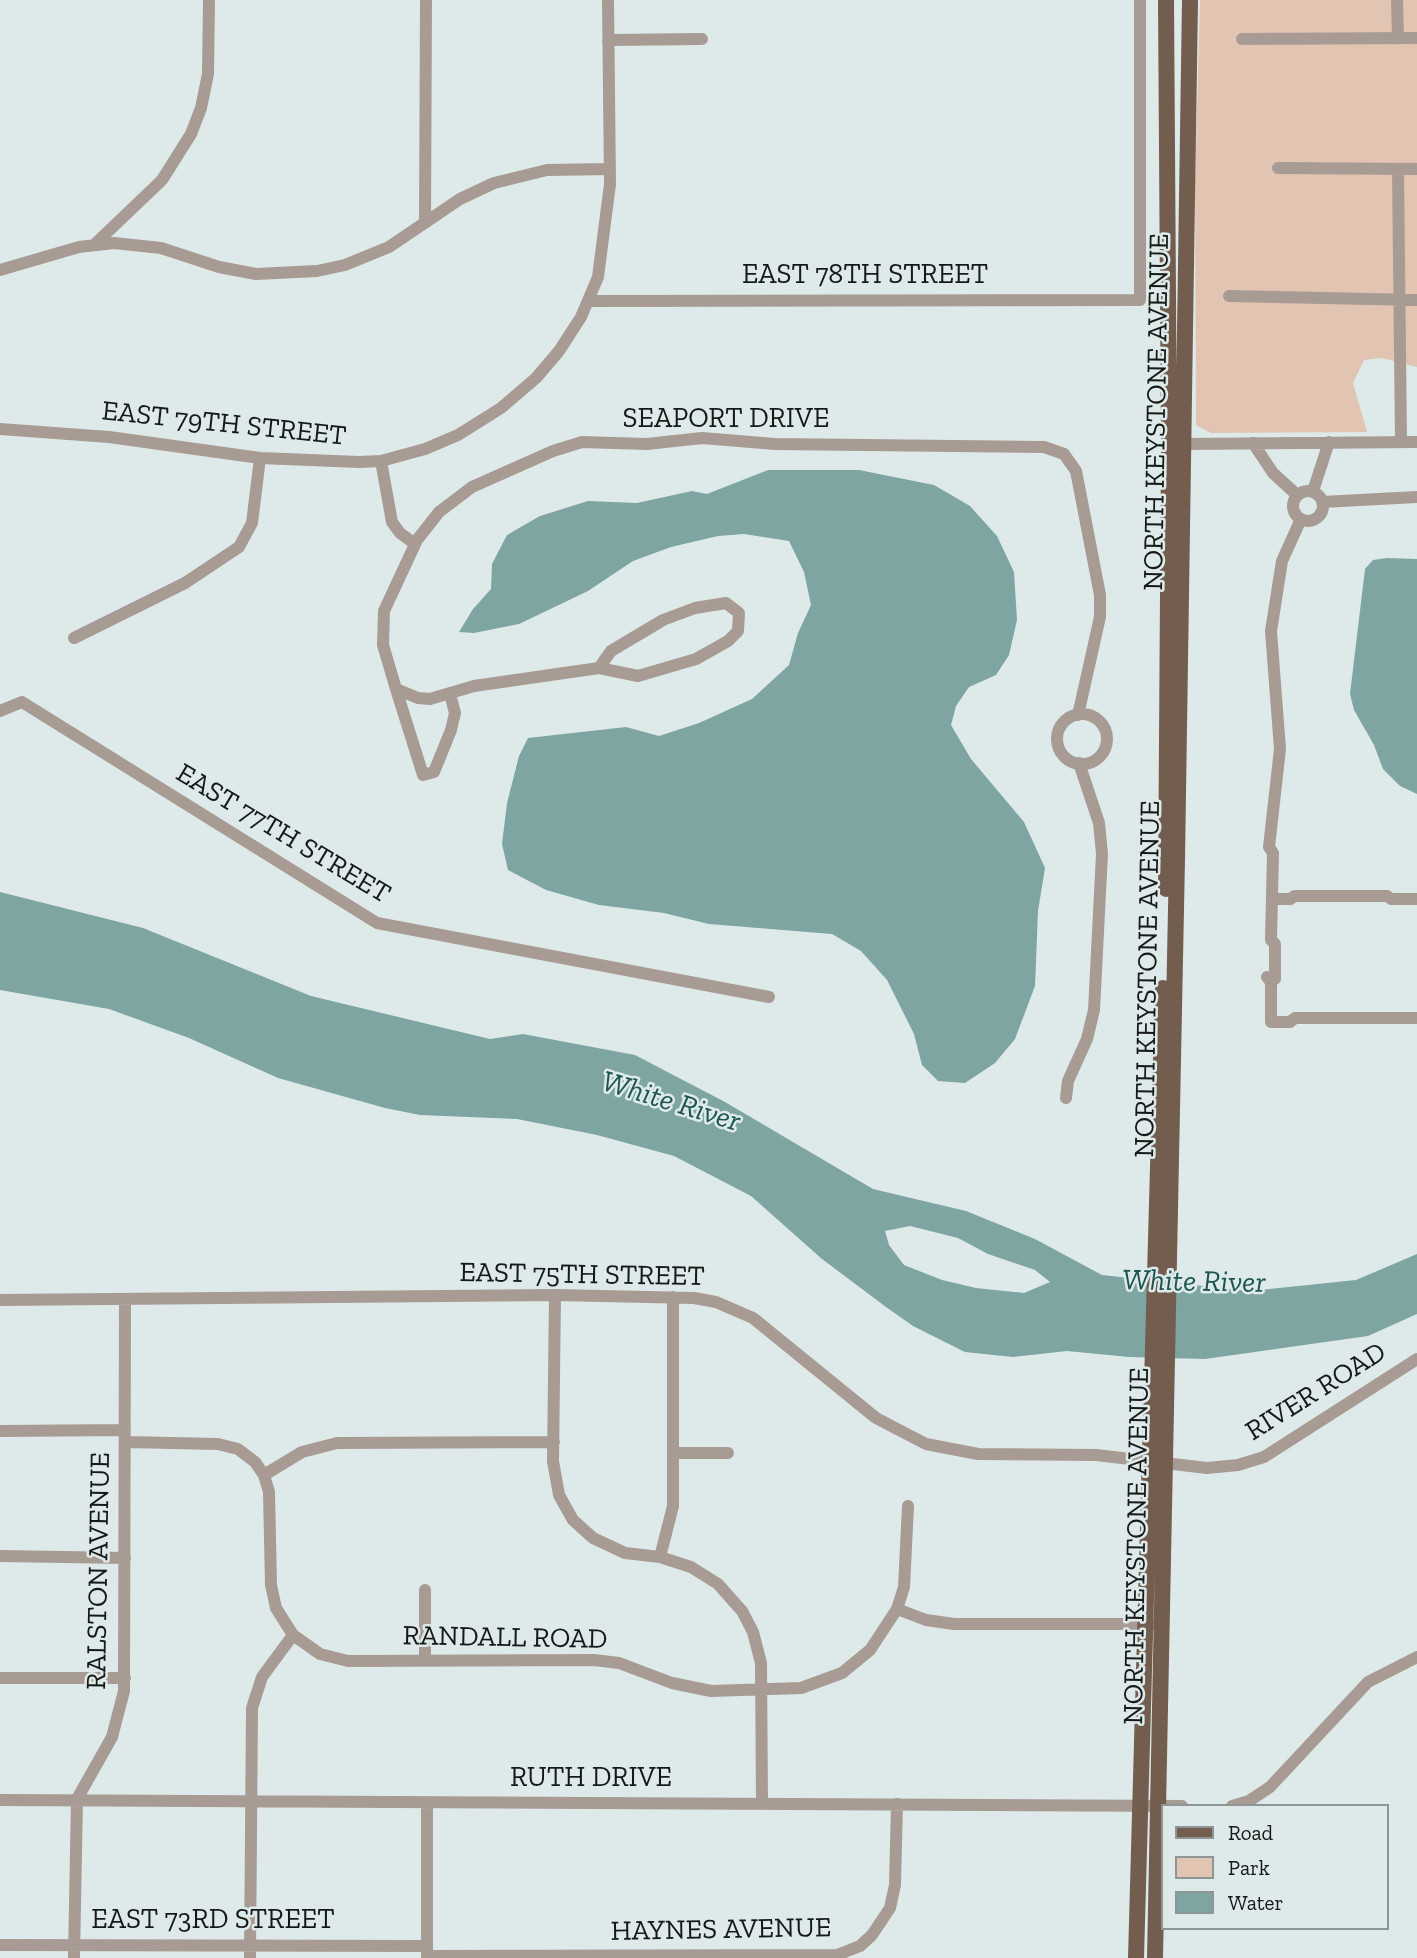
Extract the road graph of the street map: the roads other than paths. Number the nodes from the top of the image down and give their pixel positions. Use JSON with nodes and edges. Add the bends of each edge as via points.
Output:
{"nodes":[{"id":1,"x":209,"y":0,"type":"edge"},
{"id":2,"x":426,"y":0,"type":"edge"},
{"id":3,"x":608,"y":0,"type":"edge"},
{"id":4,"x":1140,"y":0,"type":"edge"},
{"id":5,"x":1167,"y":0,"type":"edge"},
{"id":6,"x":1189,"y":0,"type":"edge"},
{"id":7,"x":1397,"y":0,"type":"edge"},
{"id":8,"x":1398,"y":38,"type":"junction"},
{"id":9,"x":1417,"y":38,"type":"edge"},
{"id":10,"x":702,"y":39,"type":"dead end"},
{"id":11,"x":1241,"y":39,"type":"dead end"},
{"id":12,"x":608,"y":40,"type":"junction"},
{"id":13,"x":610,"y":169,"type":"junction"},
{"id":14,"x":1278,"y":169,"type":"dead end"},
{"id":15,"x":1398,"y":169,"type":"junction"},
{"id":16,"x":1417,"y":169,"type":"edge"},
{"id":17,"x":425,"y":223,"type":"junction"},
{"id":18,"x":95,"y":244,"type":"junction"},
{"id":19,"x":0,"y":270,"type":"edge"},
{"id":20,"x":1229,"y":296,"type":"dead end"},
{"id":21,"x":1140,"y":300,"type":"joint"},
{"id":22,"x":1402,"y":300,"type":"junction"},
{"id":23,"x":1417,"y":300,"type":"edge"},
{"id":24,"x":590,"y":301,"type":"junction"},
{"id":25,"x":0,"y":429,"type":"edge"},
{"id":26,"x":1329,"y":442,"type":"junction"},
{"id":27,"x":1401,"y":442,"type":"junction"},
{"id":28,"x":1417,"y":442,"type":"edge"},
{"id":29,"x":1253,"y":443,"type":"junction"},
{"id":30,"x":1184,"y":444,"type":"junction"},
{"id":31,"x":260,"y":457,"type":"junction"},
{"id":32,"x":382,"y":461,"type":"junction"},
{"id":33,"x":1313,"y":491,"type":"junction"},
{"id":34,"x":1297,"y":495,"type":"junction"},
{"id":35,"x":1417,"y":496,"type":"edge"},
{"id":36,"x":1322,"y":502,"type":"junction"},
{"id":37,"x":1301,"y":519,"type":"junction"},
{"id":38,"x":415,"y":544,"type":"junction"},
{"id":39,"x":74,"y":638,"type":"dead end"},
{"id":40,"x":599,"y":668,"type":"junction"},
{"id":41,"x":396,"y":689,"type":"junction"},
{"id":42,"x":450,"y":694,"type":"junction"},
{"id":43,"x":0,"y":711,"type":"edge"},
{"id":44,"x":1077,"y":715,"type":"junction"},
{"id":45,"x":1079,"y":763,"type":"junction"},
{"id":46,"x":1272,"y":900,"type":"junction"},
{"id":47,"x":1417,"y":900,"type":"edge"},
{"id":48,"x":769,"y":997,"type":"dead end"},
{"id":49,"x":1417,"y":1018,"type":"edge"},
{"id":50,"x":1290,"y":1022,"type":"junction"},
{"id":51,"x":1417,"y":1026,"type":"edge"},
{"id":52,"x":1066,"y":1098,"type":"dead end"},
{"id":53,"x":1164,"y":1151,"type":"junction"},
{"id":54,"x":555,"y":1295,"type":"junction"},
{"id":55,"x":673,"y":1297,"type":"junction"},
{"id":56,"x":125,"y":1299,"type":"junction"},
{"id":57,"x":0,"y":1300,"type":"edge"},
{"id":58,"x":1417,"y":1359,"type":"edge"},
{"id":59,"x":0,"y":1431,"type":"edge"},
{"id":60,"x":125,"y":1436,"type":"junction"},
{"id":61,"x":554,"y":1443,"type":"junction"},
{"id":62,"x":673,"y":1453,"type":"junction"},
{"id":63,"x":728,"y":1453,"type":"dead end"},
{"id":64,"x":1157,"y":1464,"type":"junction"},
{"id":65,"x":264,"y":1475,"type":"junction"},
{"id":66,"x":908,"y":1506,"type":"dead end"},
{"id":67,"x":0,"y":1556,"type":"edge"},
{"id":68,"x":660,"y":1557,"type":"junction"},
{"id":69,"x":125,"y":1558,"type":"junction"},
{"id":70,"x":425,"y":1590,"type":"dead end"},
{"id":71,"x":897,"y":1609,"type":"junction"},
{"id":72,"x":1144,"y":1624,"type":"junction"},
{"id":73,"x":1163,"y":1624,"type":"junction"},
{"id":74,"x":293,"y":1635,"type":"junction"},
{"id":75,"x":1417,"y":1657,"type":"edge"},
{"id":76,"x":425,"y":1660,"type":"junction"},
{"id":77,"x":0,"y":1678,"type":"edge"},
{"id":78,"x":125,"y":1678,"type":"junction"},
{"id":79,"x":762,"y":1692,"type":"junction"},
{"id":80,"x":0,"y":1800,"type":"edge"},
{"id":81,"x":77,"y":1800,"type":"junction"},
{"id":82,"x":427,"y":1802,"type":"junction"},
{"id":83,"x":251,"y":1803,"type":"junction"},
{"id":84,"x":762,"y":1803,"type":"junction"},
{"id":85,"x":897,"y":1804,"type":"junction"},
{"id":86,"x":1239,"y":1804,"type":"edge"},
{"id":87,"x":1139,"y":1805,"type":"junction"},
{"id":88,"x":1159,"y":1805,"type":"junction"},
{"id":89,"x":1162,"y":1805,"type":"edge"},
{"id":90,"x":74,"y":1944,"type":"junction"},
{"id":91,"x":0,"y":1945,"type":"edge"},
{"id":92,"x":250,"y":1951,"type":"edge"},
{"id":93,"x":426,"y":1953,"type":"edge"},
{"id":94,"x":74,"y":1958,"type":"edge"},
{"id":95,"x":1136,"y":1958,"type":"edge"},
{"id":96,"x":1155,"y":1958,"type":"edge"}],
"edges":[{"from":1,"to":18,"type":"street","via":[[208,74],[191,134],[162,180]]},
{"from":2,"to":17,"type":"street"},
{"from":3,"to":12,"type":"street","name":"EAST 79TH STREET"},
{"from":4,"to":21,"type":"street","name":"NORTH KEYSTONE AVENUE"},
{"from":5,"to":53,"type":"main road","name":"NORTH KEYSTONE AVENUE"},
{"from":6,"to":30,"type":"main road","name":"NORTH KEYSTONE AVENUE"},
{"from":7,"to":8,"type":"street"},
{"from":8,"to":9,"type":"street"},
{"from":8,"to":11,"type":"street"},
{"from":10,"to":12,"type":"street"},
{"from":12,"to":13,"type":"street","name":"EAST 79TH STREET"},
{"from":13,"to":17,"type":"street","via":[[561,169],[511,177],[469,194]]},
{"from":13,"to":24,"type":"street","name":"EAST 79TH STREET","via":[[605,241]]},
{"from":14,"to":15,"type":"street"},
{"from":15,"to":16,"type":"street"},
{"from":15,"to":22,"type":"street"},
{"from":17,"to":18,"type":"street","via":[[371,256],[297,274],[227,269],[139,244]]},
{"from":18,"to":19,"type":"street"},
{"from":20,"to":22,"type":"street"},
{"from":21,"to":24,"type":"street","name":"EAST 78TH STREET"},
{"from":22,"to":23,"type":"street"},
{"from":22,"to":27,"type":"street"},
{"from":24,"to":32,"type":"street","name":"EAST 79TH STREET","via":[[559,351],[501,408],[440,443]]},
{"from":25,"to":31,"type":"street","name":"EAST 79TH STREET","via":[[109,437]]},
{"from":26,"to":27,"type":"street"},
{"from":26,"to":29,"type":"street"},
{"from":26,"to":33,"type":"street"},
{"from":27,"to":28,"type":"street"},
{"from":29,"to":30,"type":"street"},
{"from":29,"to":34,"type":"street"},
{"from":30,"to":53,"type":"main road","name":"NORTH KEYSTONE AVENUE"},
{"from":31,"to":32,"type":"street","name":"EAST 79TH STREET"},
{"from":31,"to":39,"type":"street","via":[[252,523],[239,547],[185,583]]},
{"from":32,"to":38,"type":"street","via":[[392,522]]},
{"from":33,"to":34,"type":"street"},
{"from":33,"to":36,"type":"street"},
{"from":34,"to":37,"type":"street","via":[[1293,506]]},
{"from":35,"to":36,"type":"street"},
{"from":36,"to":37,"type":"street","via":[[1316,518]]},
{"from":37,"to":46,"type":"street","via":[[1281,600],[1288,755],[1273,853]]},
{"from":38,"to":41,"type":"street","name":"SEAPORT DRIVE","via":[[384,611],[383,645]]},
{"from":38,"to":44,"type":"street","name":"SEAPORT DRIVE","via":[[439,512],[460,494],[582,442],[647,444],[702,438],[775,444],[1044,447],[1067,457],[1078,475],[1101,602]]},
{"from":40,"to":40,"type":"street","via":[[622,642],[684,611],[726,603],[740,616],[734,636],[696,659],[638,676]]},
{"from":40,"to":42,"type":"street","via":[[474,686]]},
{"from":41,"to":42,"type":"street","via":[[418,698]]},
{"from":41,"to":42,"type":"street","name":"SEAPORT DRIVE","via":[[423,775],[434,772],[451,730],[455,713]]},
{"from":43,"to":48,"type":"street","name":"EAST 77TH STREET","via":[[22,702],[377,923]]},
{"from":44,"to":45,"type":"street","via":[[1062,725],[1058,740],[1063,754]]},
{"from":44,"to":45,"type":"street","via":[[1097,719],[1107,740],[1101,756]]},
{"from":45,"to":52,"type":"street","via":[[1100,828],[1102,854],[1094,1010]]},
{"from":46,"to":47,"type":"street"},
{"from":46,"to":50,"type":"street","via":[[1271,940],[1267,943],[1271,1022]]},
{"from":49,"to":50,"type":"street","via":[[1295,1018]]},
{"from":50,"to":51,"type":"street","via":[[1296,1026]]},
{"from":53,"to":64,"type":"main road","name":"NORTH KEYSTONE AVENUE"},
{"from":54,"to":55,"type":"street","name":"EAST 75TH STREET"},
{"from":54,"to":56,"type":"street","name":"EAST 75TH STREET"},
{"from":54,"to":61,"type":"street"},
{"from":55,"to":62,"type":"street"},
{"from":55,"to":64,"type":"street","name":"EAST 75TH STREET","via":[[716,1302],[754,1318],[876,1418],[926,1444],[978,1454],[1096,1455]]},
{"from":56,"to":57,"type":"street","name":"EAST 75TH STREET"},
{"from":56,"to":60,"type":"street","name":"RALSTON AVENUE"},
{"from":58,"to":64,"type":"street","name":"RIVER ROAD","via":[[1264,1457],[1215,1468]]},
{"from":59,"to":60,"type":"street"},
{"from":60,"to":65,"type":"street","via":[[226,1445],[248,1456]]},
{"from":60,"to":69,"type":"street","name":"RALSTON AVENUE"},
{"from":61,"to":65,"type":"street","via":[[337,1443],[302,1452]]},
{"from":61,"to":68,"type":"street","via":[[558,1492],[578,1525],[607,1546]]},
{"from":62,"to":63,"type":"street"},
{"from":62,"to":68,"type":"street","via":[[673,1506]]},
{"from":64,"to":72,"type":"main road","name":"NORTH KEYSTONE AVENUE"},
{"from":64,"to":73,"type":"main road","name":"NORTH KEYSTONE AVENUE"},
{"from":65,"to":74,"type":"street","name":"RANDALL ROAD","via":[[270,1495],[273,1597]]},
{"from":66,"to":71,"type":"street","name":"RANDALL ROAD","via":[[906,1574]]},
{"from":67,"to":69,"type":"street"},
{"from":68,"to":79,"type":"street","via":[[709,1577],[738,1604],[758,1648]]},
{"from":69,"to":78,"type":"street","name":"RALSTON AVENUE"},
{"from":70,"to":76,"type":"street"},
{"from":71,"to":72,"type":"street","via":[[954,1624]]},
{"from":71,"to":79,"type":"street","name":"RANDALL ROAD","via":[[870,1650],[842,1672],[801,1688]]},
{"from":72,"to":73,"type":"street"},
{"from":72,"to":87,"type":"main road","name":"NORTH KEYSTONE AVENUE"},
{"from":73,"to":88,"type":"main road","name":"NORTH KEYSTONE AVENUE"},
{"from":74,"to":76,"type":"street","name":"RANDALL ROAD","via":[[332,1658]]},
{"from":74,"to":83,"type":"street","via":[[266,1670],[254,1696]]},
{"from":75,"to":86,"type":"street","via":[[1368,1682],[1270,1787]]},
{"from":76,"to":79,"type":"street","name":"RANDALL ROAD","via":[[594,1660],[619,1663],[688,1687]]},
{"from":77,"to":78,"type":"street"},
{"from":78,"to":81,"type":"street","name":"RALSTON AVENUE","via":[[112,1737]]},
{"from":79,"to":84,"type":"street"},
{"from":80,"to":81,"type":"street","name":"RUTH DRIVE"},
{"from":81,"to":83,"type":"street","name":"RUTH DRIVE"},
{"from":81,"to":90,"type":"street","name":"RALSTON AVENUE"},
{"from":82,"to":83,"type":"street","name":"RUTH DRIVE"},
{"from":82,"to":84,"type":"street","name":"RUTH DRIVE"},
{"from":82,"to":93,"type":"street"},
{"from":83,"to":92,"type":"street"},
{"from":84,"to":85,"type":"street","name":"RUTH DRIVE"},
{"from":85,"to":87,"type":"street","name":"RUTH DRIVE"},
{"from":85,"to":93,"type":"street","name":"HAYNES AVENUE","via":[[890,1909],[860,1946],[837,1955]]},
{"from":87,"to":88,"type":"street","name":"RUTH DRIVE"},
{"from":87,"to":95,"type":"main road","name":"NORTH KEYSTONE AVENUE"},
{"from":88,"to":89,"type":"street","name":"RUTH DRIVE"},
{"from":88,"to":96,"type":"main road","name":"NORTH KEYSTONE AVENUE"},
{"from":90,"to":91,"type":"street","name":"EAST 73RD STREET"},
{"from":90,"to":92,"type":"street","name":"EAST 73RD STREET"},
{"from":90,"to":94,"type":"street","name":"RALSTON AVENUE"},
{"from":92,"to":93,"type":"street","name":"EAST 73RD STREET"}]}
